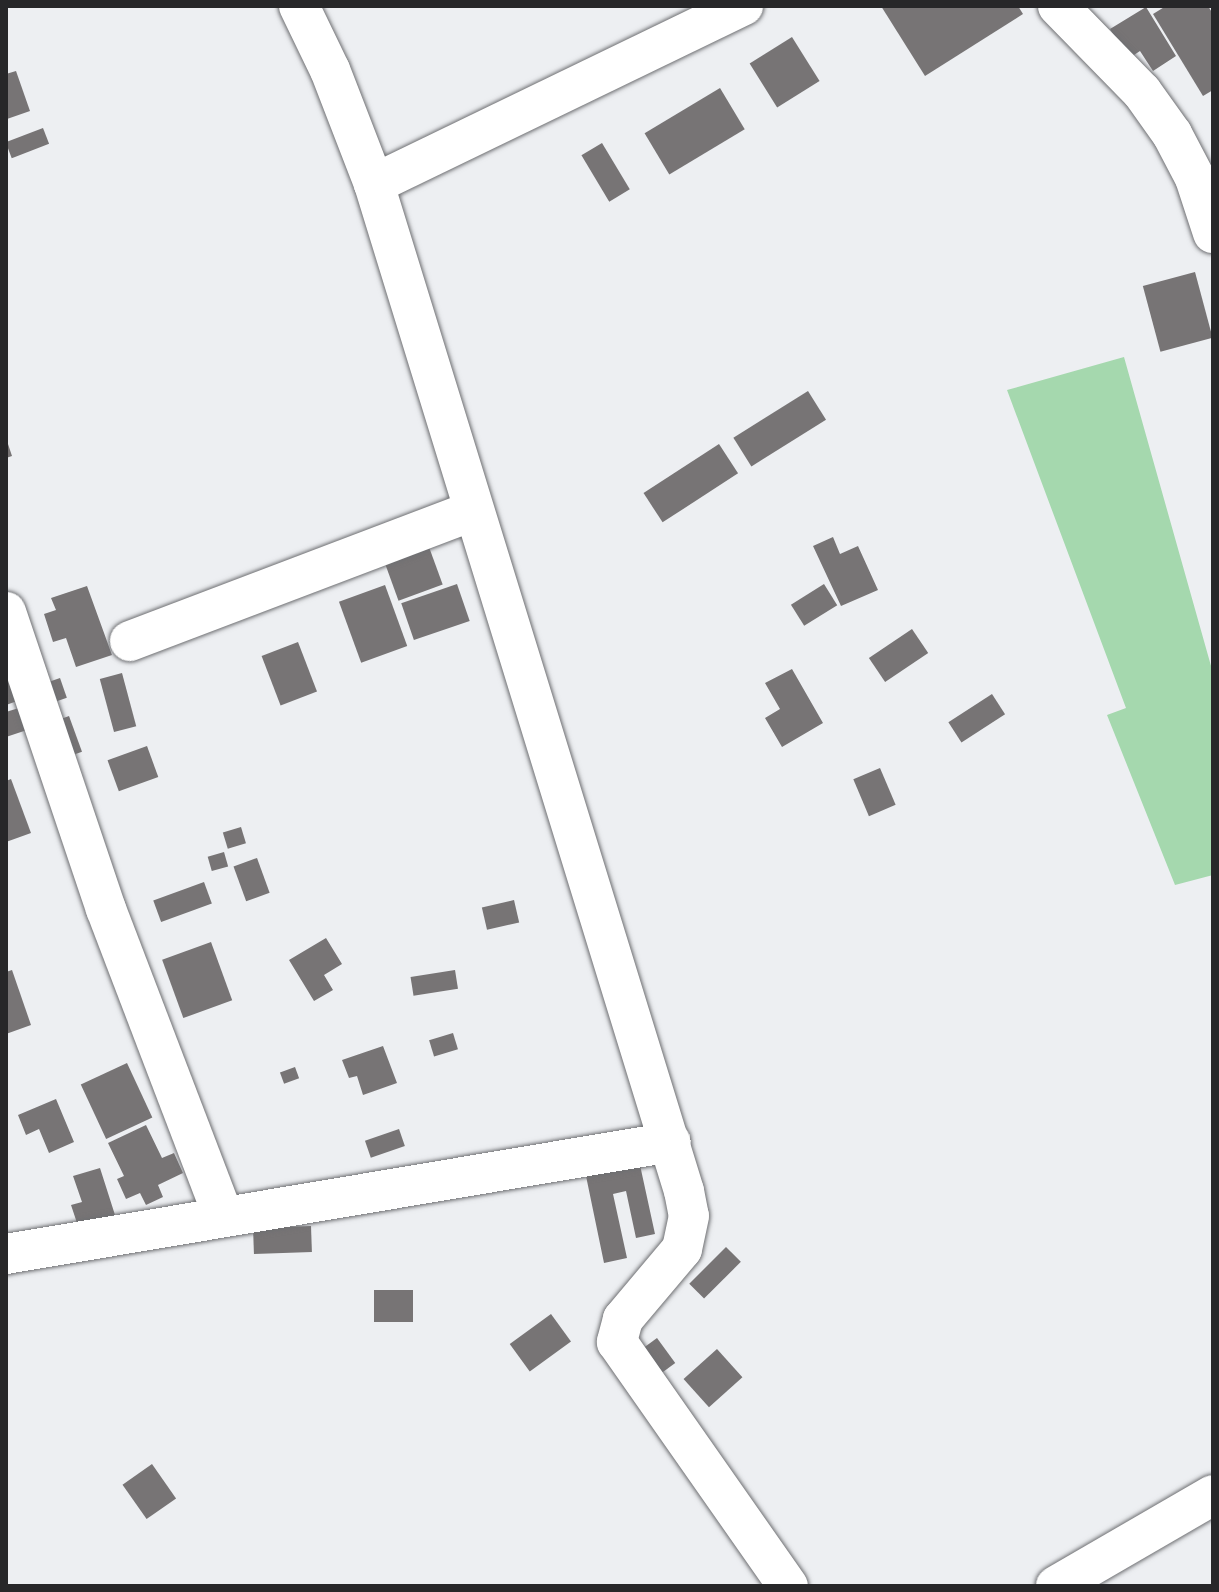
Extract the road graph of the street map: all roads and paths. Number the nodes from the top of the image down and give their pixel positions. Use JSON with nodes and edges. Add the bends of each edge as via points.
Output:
{"nodes":[{"id":1,"x":299,"y":6,"type":"edge"},
{"id":2,"x":743,"y":6,"type":"edge"},
{"id":3,"x":1058,"y":6,"type":"edge"},
{"id":4,"x":1204,"y":175,"type":"edge"},
{"id":5,"x":374,"y":184,"type":"junction"},
{"id":6,"x":1213,"y":233,"type":"edge"},
{"id":7,"x":473,"y":511,"type":"junction"},
{"id":8,"x":6,"y":612,"type":"edge"},
{"id":9,"x":130,"y":641,"type":"dead end"},
{"id":10,"x":671,"y":1142,"type":"junction"},
{"id":11,"x":223,"y":1215,"type":"junction"},
{"id":12,"x":6,"y":1254,"type":"edge"},
{"id":13,"x":1213,"y":1495,"type":"edge"},
{"id":14,"x":788,"y":1586,"type":"edge"},
{"id":15,"x":1056,"y":1586,"type":"edge"}],
"edges":[{"from":1,"to":5,"type":"street"},
{"from":2,"to":5,"type":"street"},
{"from":3,"to":4,"type":"street","via":[[1142,92]]},
{"from":4,"to":6,"type":"street"},
{"from":5,"to":7,"type":"street"},
{"from":7,"to":9,"type":"street"},
{"from":7,"to":10,"type":"street"},
{"from":8,"to":11,"type":"street","via":[[106,909]]},
{"from":10,"to":11,"type":"street"},
{"from":10,"to":14,"type":"street","via":[[689,1216],[688,1235],[623,1319],[617,1342]]},
{"from":11,"to":12,"type":"street"},
{"from":13,"to":15,"type":"street"}]}
